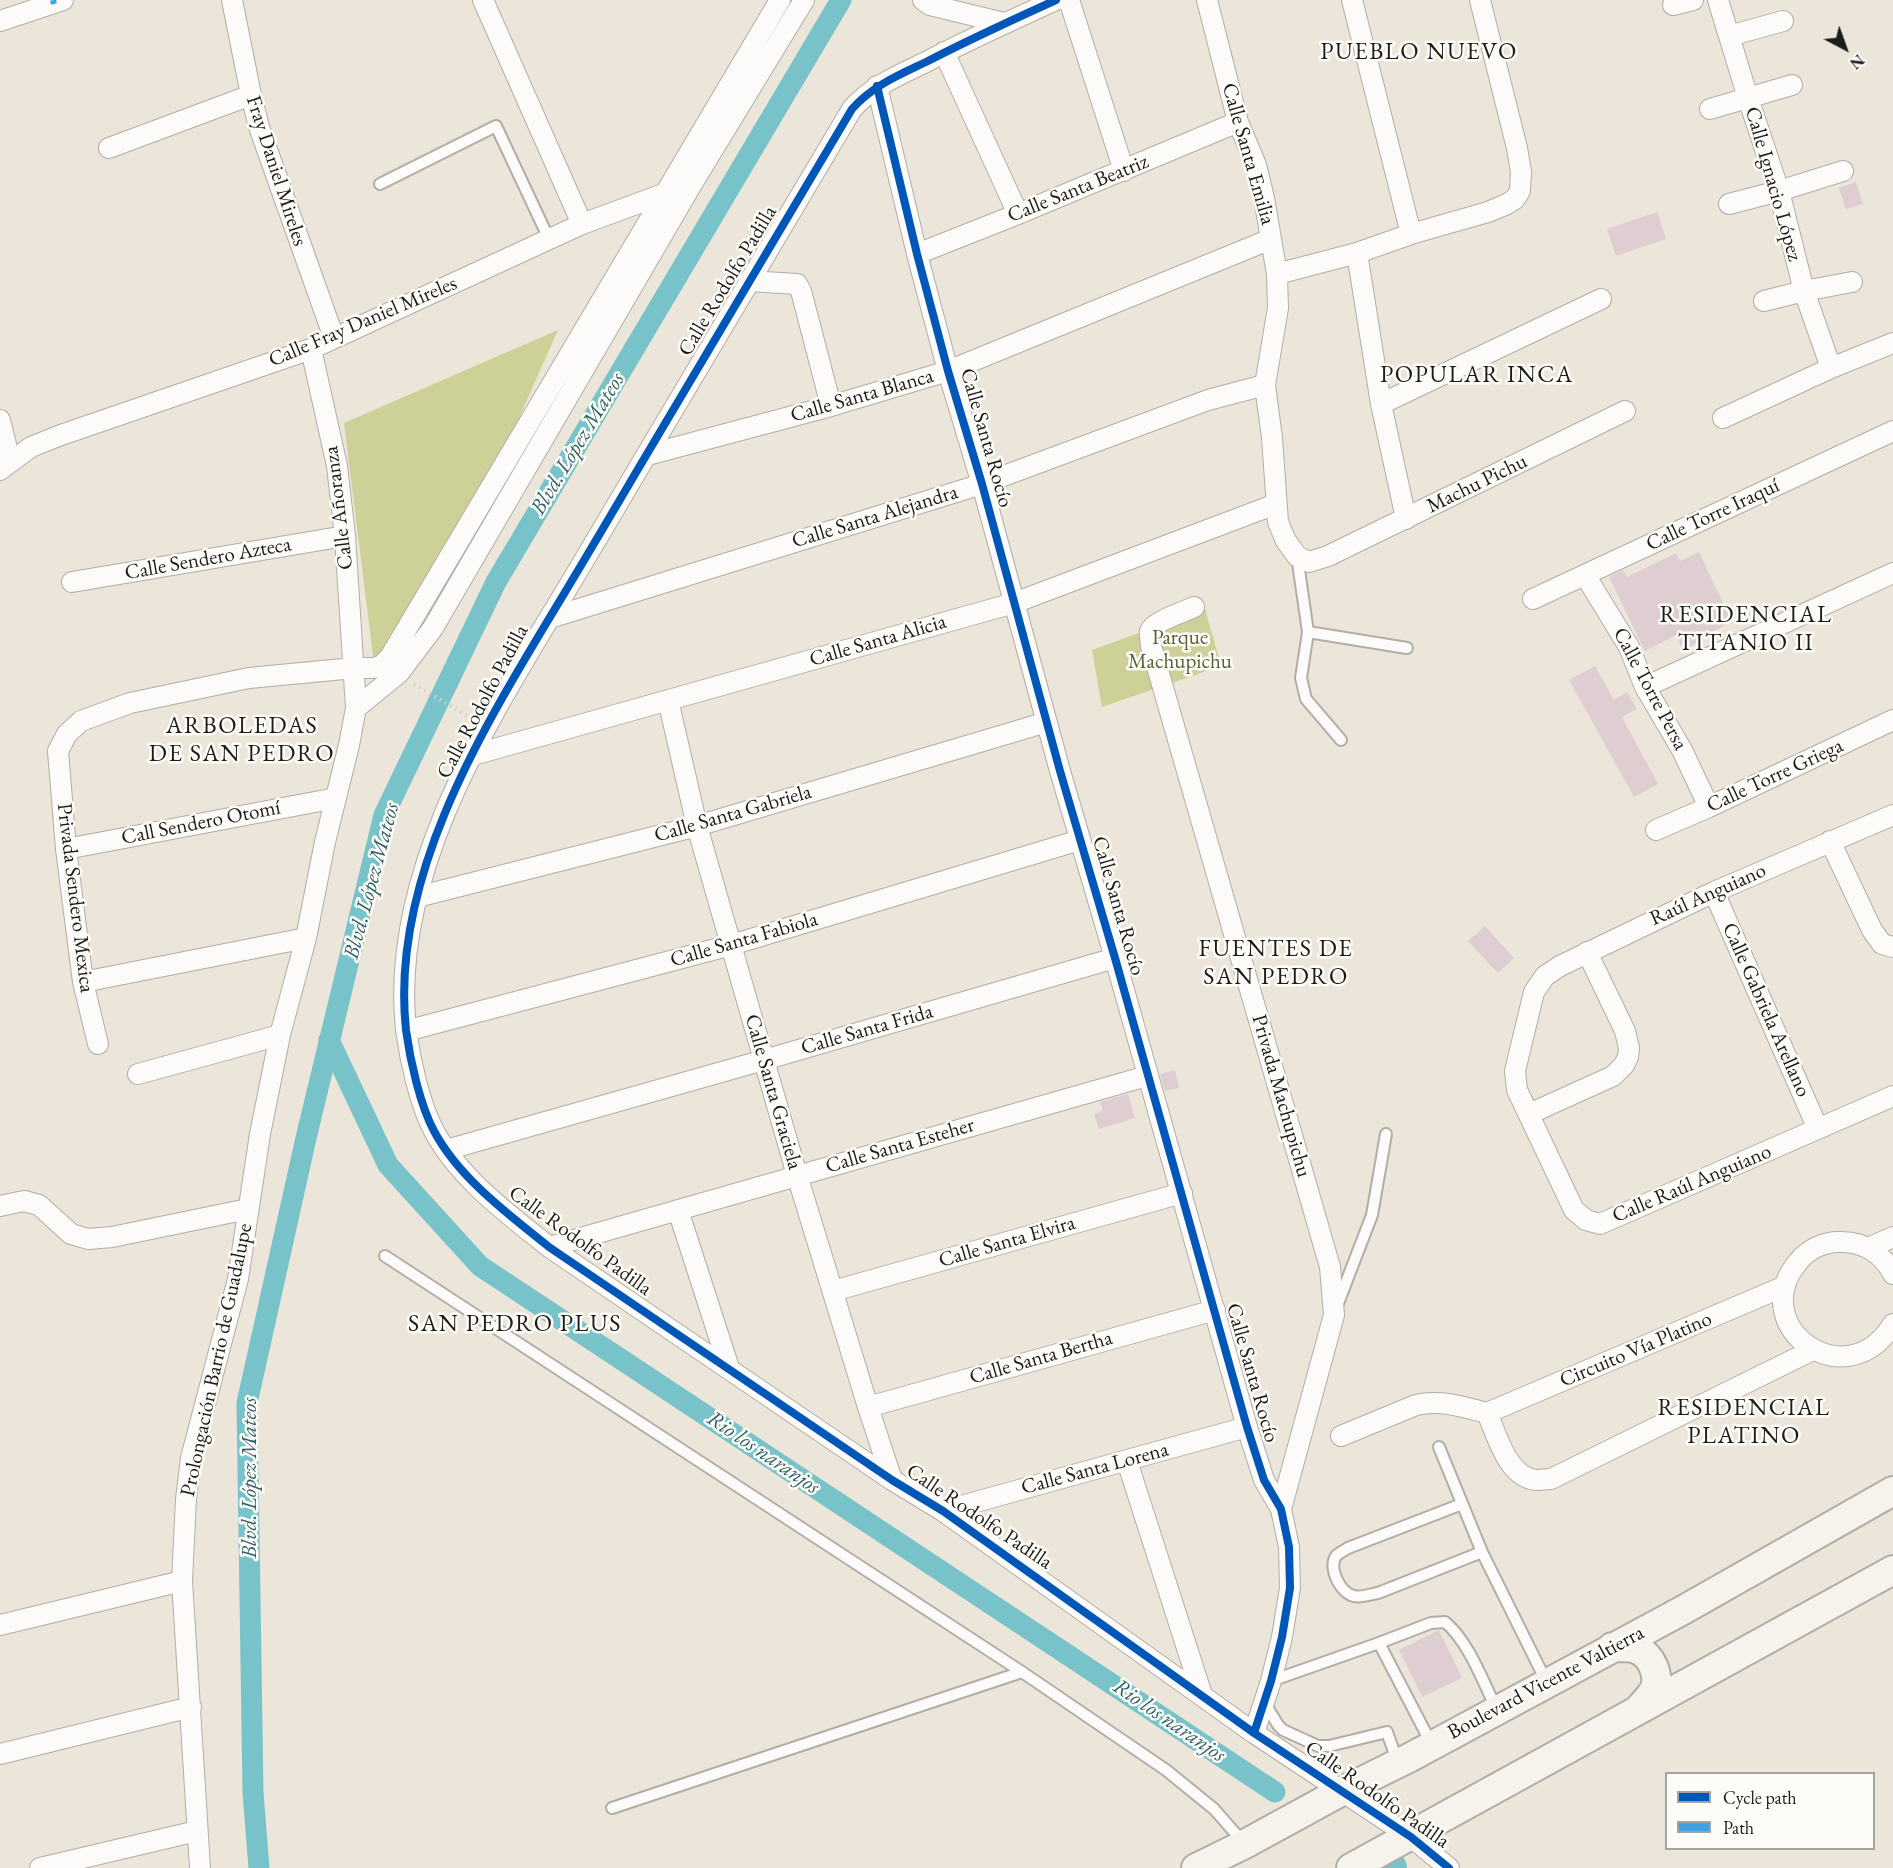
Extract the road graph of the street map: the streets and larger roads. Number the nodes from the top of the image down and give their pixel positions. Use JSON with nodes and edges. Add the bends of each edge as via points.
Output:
{"nodes":[{"id":1,"x":63,"y":0,"type":"edge"},
{"id":2,"x":232,"y":0,"type":"edge"},
{"id":3,"x":483,"y":0,"type":"edge"},
{"id":4,"x":780,"y":0,"type":"edge"},
{"id":5,"x":804,"y":0,"type":"edge"},
{"id":6,"x":923,"y":0,"type":"edge"},
{"id":7,"x":1056,"y":0,"type":"edge"},
{"id":8,"x":1069,"y":0,"type":"edge"},
{"id":9,"x":1207,"y":0,"type":"edge"},
{"id":10,"x":1352,"y":0,"type":"edge"},
{"id":11,"x":1480,"y":0,"type":"edge"},
{"id":12,"x":1693,"y":0,"type":"edge"},
{"id":13,"x":1718,"y":0,"type":"edge"},
{"id":14,"x":1673,"y":5,"type":"dead end"},
{"id":15,"x":0,"y":21,"type":"edge"},
{"id":16,"x":1783,"y":21,"type":"dead end"},
{"id":17,"x":1004,"y":24,"type":"junction"},
{"id":18,"x":1729,"y":36,"type":"junction"},
{"id":19,"x":944,"y":52,"type":"junction"},
{"id":20,"x":1792,"y":85,"type":"dead end"},
{"id":21,"x":877,"y":87,"type":"junction"},
{"id":22,"x":251,"y":95,"type":"junction"},
{"id":23,"x":1748,"y":98,"type":"junction"},
{"id":24,"x":1710,"y":109,"type":"dead end"},
{"id":25,"x":1238,"y":122,"type":"junction"},
{"id":26,"x":109,"y":148,"type":"dead end"},
{"id":27,"x":1124,"y":171,"type":"junction"},
{"id":28,"x":1843,"y":171,"type":"dead end"},
{"id":29,"x":692,"y":184,"type":"junction"},
{"id":30,"x":1779,"y":191,"type":"junction"},
{"id":31,"x":665,"y":194,"type":"junction"},
{"id":32,"x":1729,"y":204,"type":"dead end"},
{"id":33,"x":1018,"y":214,"type":"junction"},
{"id":34,"x":582,"y":224,"type":"junction"},
{"id":35,"x":1411,"y":234,"type":"junction"},
{"id":36,"x":1271,"y":239,"type":"junction"},
{"id":37,"x":1357,"y":253,"type":"junction"},
{"id":38,"x":917,"y":254,"type":"junction"},
{"id":39,"x":1277,"y":274,"type":"junction"},
{"id":40,"x":749,"y":280,"type":"junction"},
{"id":41,"x":1852,"y":282,"type":"dead end"},
{"id":42,"x":1804,"y":291,"type":"junction"},
{"id":43,"x":1601,"y":299,"type":"dead end"},
{"id":44,"x":1764,"y":302,"type":"dead end"},
{"id":45,"x":334,"y":338,"type":"junction"},
{"id":46,"x":1893,"y":343,"type":"edge"},
{"id":47,"x":311,"y":349,"type":"junction"},
{"id":48,"x":1831,"y":368,"type":"junction"},
{"id":49,"x":948,"y":371,"type":"junction"},
{"id":50,"x":1265,"y":385,"type":"junction"},
{"id":51,"x":1381,"y":404,"type":"junction"},
{"id":52,"x":831,"y":406,"type":"junction"},
{"id":53,"x":1625,"y":411,"type":"dead end"},
{"id":54,"x":1723,"y":418,"type":"dead end"},
{"id":55,"x":0,"y":420,"type":"edge"},
{"id":56,"x":1893,"y":431,"type":"edge"},
{"id":57,"x":647,"y":455,"type":"junction"},
{"id":58,"x":5,"y":466,"type":"edge"},
{"id":59,"x":982,"y":484,"type":"junction"},
{"id":60,"x":1276,"y":504,"type":"junction"},
{"id":61,"x":1406,"y":519,"type":"junction"},
{"id":62,"x":345,"y":536,"type":"junction"},
{"id":63,"x":1328,"y":556,"type":"joint"},
{"id":64,"x":1893,"y":573,"type":"edge"},
{"id":65,"x":1585,"y":575,"type":"junction"},
{"id":66,"x":72,"y":582,"type":"dead end"},
{"id":67,"x":1533,"y":599,"type":"dead end"},
{"id":68,"x":1014,"y":603,"type":"junction"},
{"id":69,"x":1194,"y":607,"type":"dead end"},
{"id":70,"x":549,"y":618,"type":"junction"},
{"id":71,"x":354,"y":668,"type":"junction"},
{"id":72,"x":1645,"y":687,"type":"junction"},
{"id":73,"x":668,"y":700,"type":"junction"},
{"id":74,"x":356,"y":708,"type":"junction"},
{"id":75,"x":1893,"y":720,"type":"edge"},
{"id":76,"x":1047,"y":722,"type":"junction"},
{"id":77,"x":473,"y":755,"type":"junction"},
{"id":78,"x":336,"y":798,"type":"junction"},
{"id":79,"x":1709,"y":807,"type":"junction"},
{"id":80,"x":1893,"y":815,"type":"edge"},
{"id":81,"x":698,"y":826,"type":"junction"},
{"id":82,"x":1656,"y":830,"type":"dead end"},
{"id":83,"x":1080,"y":840,"type":"junction"},
{"id":84,"x":1830,"y":841,"type":"junction"},
{"id":85,"x":66,"y":849,"type":"junction"},
{"id":86,"x":1714,"y":892,"type":"junction"},
{"id":87,"x":417,"y":897,"type":"junction"},
{"id":88,"x":306,"y":938,"type":"junction"},
{"id":89,"x":730,"y":945,"type":"junction"},
{"id":90,"x":1893,"y":946,"type":"edge"},
{"id":91,"x":1587,"y":952,"type":"junction"},
{"id":92,"x":1115,"y":958,"type":"junction"},
{"id":93,"x":83,"y":982,"type":"junction"},
{"id":94,"x":1534,"y":992,"type":"joint"},
{"id":95,"x":406,"y":1031,"type":"junction"},
{"id":96,"x":280,"y":1035,"type":"junction"},
{"id":97,"x":98,"y":1044,"type":"dead end"},
{"id":98,"x":764,"y":1060,"type":"junction"},
{"id":99,"x":138,"y":1074,"type":"dead end"},
{"id":100,"x":1147,"y":1076,"type":"junction"},
{"id":101,"x":1893,"y":1096,"type":"edge"},
{"id":102,"x":1529,"y":1114,"type":"junction"},
{"id":103,"x":1818,"y":1129,"type":"junction"},
{"id":104,"x":446,"y":1150,"type":"junction"},
{"id":105,"x":797,"y":1175,"type":"junction"},
{"id":106,"x":1182,"y":1193,"type":"junction"},
{"id":107,"x":0,"y":1206,"type":"edge"},
{"id":108,"x":248,"y":1209,"type":"junction"},
{"id":109,"x":678,"y":1210,"type":"junction"},
{"id":110,"x":1893,"y":1237,"type":"edge"},
{"id":111,"x":549,"y":1247,"type":"junction"},
{"id":112,"x":1868,"y":1248,"type":"junction"},
{"id":113,"x":1893,"y":1274,"type":"edge"},
{"id":114,"x":1785,"y":1286,"type":"junction"},
{"id":115,"x":832,"y":1291,"type":"junction"},
{"id":116,"x":1215,"y":1310,"type":"junction"},
{"id":117,"x":1893,"y":1324,"type":"edge"},
{"id":118,"x":1813,"y":1350,"type":"junction"},
{"id":119,"x":729,"y":1368,"type":"junction"},
{"id":120,"x":868,"y":1407,"type":"junction"},
{"id":121,"x":1487,"y":1413,"type":"junction"},
{"id":122,"x":1247,"y":1427,"type":"junction"},
{"id":123,"x":1341,"y":1436,"type":"dead end"},
{"id":124,"x":1127,"y":1461,"type":"junction"},
{"id":125,"x":892,"y":1480,"type":"junction"},
{"id":126,"x":1893,"y":1491,"type":"edge"},
{"id":127,"x":1281,"y":1509,"type":"junction"},
{"id":128,"x":943,"y":1511,"type":"junction"},
{"id":129,"x":1893,"y":1570,"type":"edge"},
{"id":130,"x":182,"y":1581,"type":"junction"},
{"id":131,"x":0,"y":1625,"type":"edge"},
{"id":132,"x":1612,"y":1647,"type":"junction"},
{"id":133,"x":1202,"y":1695,"type":"junction"},
{"id":134,"x":191,"y":1707,"type":"junction"},
{"id":135,"x":1638,"y":1710,"type":"junction"},
{"id":136,"x":1254,"y":1733,"type":"junction"},
{"id":137,"x":0,"y":1754,"type":"edge"},
{"id":138,"x":1342,"y":1791,"type":"junction"},
{"id":139,"x":197,"y":1831,"type":"junction"},
{"id":140,"x":1411,"y":1836,"type":"junction"},
{"id":141,"x":40,"y":1868,"type":"edge"},
{"id":142,"x":200,"y":1868,"type":"edge"},
{"id":143,"x":1196,"y":1868,"type":"edge"},
{"id":144,"x":1351,"y":1868,"type":"edge"},
{"id":145,"x":1449,"y":1868,"type":"edge"}],
"edges":[{"from":1,"to":15,"type":"street"},
{"from":2,"to":22,"type":"street","name":"Fray Daniel Mireles"},
{"from":3,"to":34,"type":"street"},
{"from":4,"to":31,"type":"street"},
{"from":5,"to":29,"type":"street"},
{"from":6,"to":17,"type":"street"},
{"from":7,"to":17,"type":"street"},
{"from":8,"to":27,"type":"street"},
{"from":9,"to":25,"type":"street","name":"Calle Santa Emilia"},
{"from":10,"to":35,"type":"street"},
{"from":11,"to":35,"type":"street","via":[[1516,148],[1520,191],[1515,199],[1488,212]]},
{"from":12,"to":14,"type":"street"},
{"from":13,"to":18,"type":"street","name":"Calle Ignacio López"},
{"from":16,"to":18,"type":"street"},
{"from":17,"to":19,"type":"street"},
{"from":18,"to":23,"type":"street","name":"Calle Ignacio López"},
{"from":19,"to":21,"type":"street"},
{"from":19,"to":33,"type":"street"},
{"from":20,"to":23,"type":"street"},
{"from":21,"to":38,"type":"street","name":"Calle Santa Rocío"},
{"from":21,"to":40,"type":"street","name":"Calle Rodolfo Padilla","via":[[852,109]]},
{"from":22,"to":26,"type":"street"},
{"from":22,"to":45,"type":"street","name":"Fray Daniel Mireles","via":[[273,170]]},
{"from":23,"to":24,"type":"street"},
{"from":23,"to":30,"type":"street","name":"Calle Ignacio López"},
{"from":25,"to":27,"type":"street","name":"Calle Santa Beatriz"},
{"from":25,"to":36,"type":"street","name":"Calle Santa Emilia","via":[[1256,165]]},
{"from":27,"to":33,"type":"street","name":"Calle Santa Beatriz"},
{"from":28,"to":30,"type":"street"},
{"from":29,"to":31,"type":"street","name":"Calle Fray Daniel Mireles"},
{"from":29,"to":74,"type":"street","via":[[433,628],[399,673]]},
{"from":30,"to":32,"type":"street"},
{"from":30,"to":42,"type":"street","name":"Calle Ignacio López"},
{"from":31,"to":34,"type":"street","name":"Calle Fray Daniel Mireles"},
{"from":31,"to":71,"type":"street","via":[[390,657],[374,668]]},
{"from":33,"to":38,"type":"street","name":"Calle Santa Beatriz"},
{"from":34,"to":45,"type":"street","name":"Calle Fray Daniel Mireles"},
{"from":35,"to":37,"type":"street"},
{"from":36,"to":39,"type":"street","name":"Calle Santa Emilia"},
{"from":36,"to":49,"type":"street","name":"Calle Santa Blanca"},
{"from":37,"to":39,"type":"street"},
{"from":37,"to":51,"type":"street"},
{"from":38,"to":49,"type":"street","name":"Calle Santa Rocío"},
{"from":39,"to":50,"type":"street","name":"Calle Santa Emilia","via":[[1278,308]]},
{"from":40,"to":52,"type":"street","via":[[796,284],[801,291]]},
{"from":40,"to":57,"type":"street","name":"Calle Rodolfo Padilla"},
{"from":41,"to":42,"type":"street"},
{"from":42,"to":44,"type":"street"},
{"from":42,"to":48,"type":"street","name":"Calle Ignacio López"},
{"from":43,"to":51,"type":"street"},
{"from":45,"to":47,"type":"street","name":"Calle Fray Daniel Mireles"},
{"from":46,"to":48,"type":"street"},
{"from":47,"to":58,"type":"street","name":"Calle Fray Daniel Mireles","via":[[61,435],[31,447]]},
{"from":47,"to":62,"type":"street","name":"Calle Añoranza","via":[[338,466]]},
{"from":48,"to":54,"type":"street"},
{"from":49,"to":52,"type":"street","name":"Calle Santa Blanca"},
{"from":49,"to":59,"type":"street","name":"Calle Santa Rocío"},
{"from":50,"to":59,"type":"street","name":"Calle Santa Alejandra","via":[[1208,400]]},
{"from":50,"to":60,"type":"street","name":"Calle Santa Emilia"},
{"from":51,"to":61,"type":"street"},
{"from":52,"to":57,"type":"street","name":"Calle Santa Blanca"},
{"from":53,"to":61,"type":"street","name":"Machu Pichu"},
{"from":55,"to":58,"type":"street"},
{"from":56,"to":65,"type":"street","name":"Calle Torre Iraquí"},
{"from":57,"to":70,"type":"street","name":"Calle Rodolfo Padilla"},
{"from":59,"to":68,"type":"street","name":"Calle Santa Rocío"},
{"from":59,"to":70,"type":"street","name":"Calle Santa Alejandra"},
{"from":60,"to":63,"type":"street","name":"Calle Santa Emilia","via":[[1278,522],[1297,556],[1309,562]]},
{"from":60,"to":68,"type":"street","name":"Calle Santa Alicia"},
{"from":61,"to":63,"type":"street","name":"Machu Pichu"},
{"from":62,"to":66,"type":"street","name":"Calle Sendero Azteca"},
{"from":62,"to":71,"type":"street","name":"Calle Añoranza"},
{"from":64,"to":72,"type":"street"},
{"from":65,"to":67,"type":"street","name":"Calle Torre Iraquí"},
{"from":65,"to":72,"type":"street","name":"Calle Torre Persa","via":[[1629,646]]},
{"from":68,"to":73,"type":"street","name":"Calle Santa Alicia"},
{"from":68,"to":76,"type":"street","name":"Calle Santa Rocío"},
{"from":69,"to":127,"type":"street","name":"Privada Machupichu","via":[[1152,627],[1151,646],[1330,1267],[1334,1315]]},
{"from":70,"to":77,"type":"street","name":"Calle Rodolfo Padilla","via":[[510,682]]},
{"from":71,"to":74,"type":"street","name":"Calle Añoranza"},
{"from":71,"to":85,"type":"street","name":"Privada Sendero Mexica","via":[[249,678],[130,703],[81,721],[67,734],[58,751]]},
{"from":72,"to":79,"type":"street","name":"Calle Torre Persa"},
{"from":73,"to":77,"type":"street","name":"Calle Santa Alicia"},
{"from":73,"to":81,"type":"street","name":"Calle Santa Graciela"},
{"from":74,"to":78,"type":"street","name":"Calle Añoranza"},
{"from":75,"to":79,"type":"street","name":"Calle Torre Griega"},
{"from":76,"to":81,"type":"street","name":"Calle Santa Gabriela"},
{"from":76,"to":83,"type":"street","name":"Calle Santa Rocío"},
{"from":77,"to":87,"type":"street","name":"Calle Rodolfo Padilla","via":[[437,834]]},
{"from":78,"to":85,"type":"street","name":"Call Sendero Otomí"},
{"from":78,"to":88,"type":"street","name":"Prolongación Barrio de Guadalupe"},
{"from":79,"to":82,"type":"street","name":"Calle Torre Griega"},
{"from":80,"to":84,"type":"street","name":"Raúl Anguiano"},
{"from":81,"to":87,"type":"street","name":"Calle Santa Gabriela"},
{"from":81,"to":89,"type":"street","name":"Calle Santa Graciela"},
{"from":83,"to":89,"type":"street","name":"Calle Santa Fabiola"},
{"from":83,"to":92,"type":"street","name":"Calle Santa Rocío"},
{"from":84,"to":86,"type":"street","name":"Raúl Anguiano"},
{"from":84,"to":90,"type":"street","via":[[1872,930],[1882,944]]},
{"from":85,"to":93,"type":"street","name":"Privada Sendero Mexica"},
{"from":86,"to":91,"type":"street","name":"Raúl Anguiano"},
{"from":86,"to":103,"type":"street","name":"Calle Gabriela Arellano"},
{"from":87,"to":95,"type":"street","name":"Calle Rodolfo Padilla","via":[[405,971]]},
{"from":88,"to":93,"type":"street"},
{"from":88,"to":96,"type":"street","name":"Prolongación Barrio de Guadalupe"},
{"from":89,"to":95,"type":"street","name":"Calle Santa Fabiola"},
{"from":89,"to":98,"type":"street","name":"Calle Santa Graciela"},
{"from":91,"to":94,"type":"street","name":"Raúl Anguiano","via":[[1545,976]]},
{"from":91,"to":102,"type":"street","via":[[1625,1031],[1628,1057],[1612,1076]]},
{"from":92,"to":98,"type":"street","name":"Calle Santa Frida"},
{"from":92,"to":100,"type":"street","name":"Calle Santa Rocío"},
{"from":93,"to":97,"type":"street","name":"Privada Sendero Mexica"},
{"from":94,"to":102,"type":"street","name":"Calle Raúl Anguiano","via":[[1515,1071],[1517,1090]]},
{"from":95,"to":104,"type":"street","name":"Calle Rodolfo Padilla","via":[[424,1105]]},
{"from":96,"to":99,"type":"street"},
{"from":96,"to":108,"type":"street","name":"Prolongación Barrio de Guadalupe"},
{"from":98,"to":104,"type":"street","name":"Calle Santa Frida"},
{"from":98,"to":105,"type":"street","name":"Calle Santa Graciela"},
{"from":100,"to":105,"type":"street","name":"Calle Santa Esteher"},
{"from":100,"to":106,"type":"street","name":"Calle Santa Rocío"},
{"from":101,"to":103,"type":"street","name":"Calle Raúl Anguiano"},
{"from":102,"to":103,"type":"street","name":"Calle Raúl Anguiano","via":[[1574,1210],[1586,1220],[1600,1224]]},
{"from":104,"to":111,"type":"street","name":"Calle Rodolfo Padilla","via":[[500,1208]]},
{"from":105,"to":109,"type":"street","name":"Calle Santa Esteher"},
{"from":105,"to":115,"type":"street","name":"Calle Santa Graciela"},
{"from":106,"to":115,"type":"street","name":"Calle Santa Elvira"},
{"from":106,"to":116,"type":"street","name":"Calle Santa Rocío"},
{"from":107,"to":108,"type":"street","via":[[24,1201],[39,1205],[72,1234],[88,1239],[112,1238]]},
{"from":108,"to":130,"type":"street","name":"Prolongación Barrio de Guadalupe","via":[[238,1279],[191,1458]]},
{"from":109,"to":111,"type":"street","name":"Calle Santa Esteher"},
{"from":109,"to":119,"type":"street"},
{"from":110,"to":112,"type":"street"},
{"from":111,"to":119,"type":"street","name":"Calle Rodolfo Padilla"},
{"from":112,"to":113,"type":"street","via":[[1882,1258]]},
{"from":112,"to":114,"type":"street","via":[[1852,1242],[1817,1246],[1791,1269]]},
{"from":114,"to":118,"type":"street","via":[[1785,1316],[1801,1341]]},
{"from":114,"to":121,"type":"street","name":"Circuito Vía Platino"},
{"from":115,"to":120,"type":"street","name":"Calle Santa Graciela"},
{"from":116,"to":120,"type":"street","name":"Calle Santa Bertha"},
{"from":116,"to":122,"type":"street","name":"Calle Santa Rocío"},
{"from":117,"to":118,"type":"street","via":[[1874,1347],[1859,1354],[1828,1356]]},
{"from":118,"to":121,"type":"street","via":[[1551,1479],[1535,1480],[1514,1468]]},
{"from":119,"to":125,"type":"street","name":"Calle Rodolfo Padilla"},
{"from":120,"to":125,"type":"street","name":"Calle Santa Graciela"},
{"from":121,"to":123,"type":"street","via":[[1427,1402]]},
{"from":122,"to":124,"type":"street","name":"Calle Santa Lorena"},
{"from":122,"to":127,"type":"street","name":"Calle Santa Rocío","via":[[1264,1480]]},
{"from":124,"to":128,"type":"street","name":"Calle Santa Lorena"},
{"from":124,"to":133,"type":"street"},
{"from":125,"to":128,"type":"street","name":"Calle Rodolfo Padilla"},
{"from":126,"to":132,"type":"main road","name":"Boulevard Vicente Valtierra","via":[[1685,1610]]},
{"from":127,"to":136,"type":"street","name":"Calle Santa Rocío","via":[[1289,1547],[1290,1588],[1282,1637]]},
{"from":128,"to":133,"type":"street","name":"Calle Rodolfo Padilla"},
{"from":129,"to":135,"type":"main road"},
{"from":130,"to":131,"type":"street"},
{"from":130,"to":134,"type":"street","name":"Prolongación Barrio de Guadalupe"},
{"from":132,"to":135,"type":"main road","via":[[1635,1648],[1646,1655],[1654,1668],[1654,1690]]},
{"from":132,"to":138,"type":"main road","name":"Boulevard Vicente Valtierra"},
{"from":133,"to":136,"type":"street","name":"Calle Rodolfo Padilla"},
{"from":134,"to":137,"type":"street"},
{"from":134,"to":139,"type":"street","name":"Prolongación Barrio de Guadalupe"},
{"from":135,"to":140,"type":"main road"},
{"from":136,"to":138,"type":"street","name":"Calle Rodolfo Padilla"},
{"from":138,"to":140,"type":"street","name":"Calle Rodolfo Padilla"},
{"from":138,"to":143,"type":"main road","name":"Boulevard Vicente Valtierra"},
{"from":139,"to":141,"type":"street"},
{"from":139,"to":142,"type":"street","name":"Prolongación Barrio de Guadalupe"},
{"from":140,"to":144,"type":"main road"},
{"from":140,"to":145,"type":"street","name":"Calle Rodolfo Padilla"}]}
